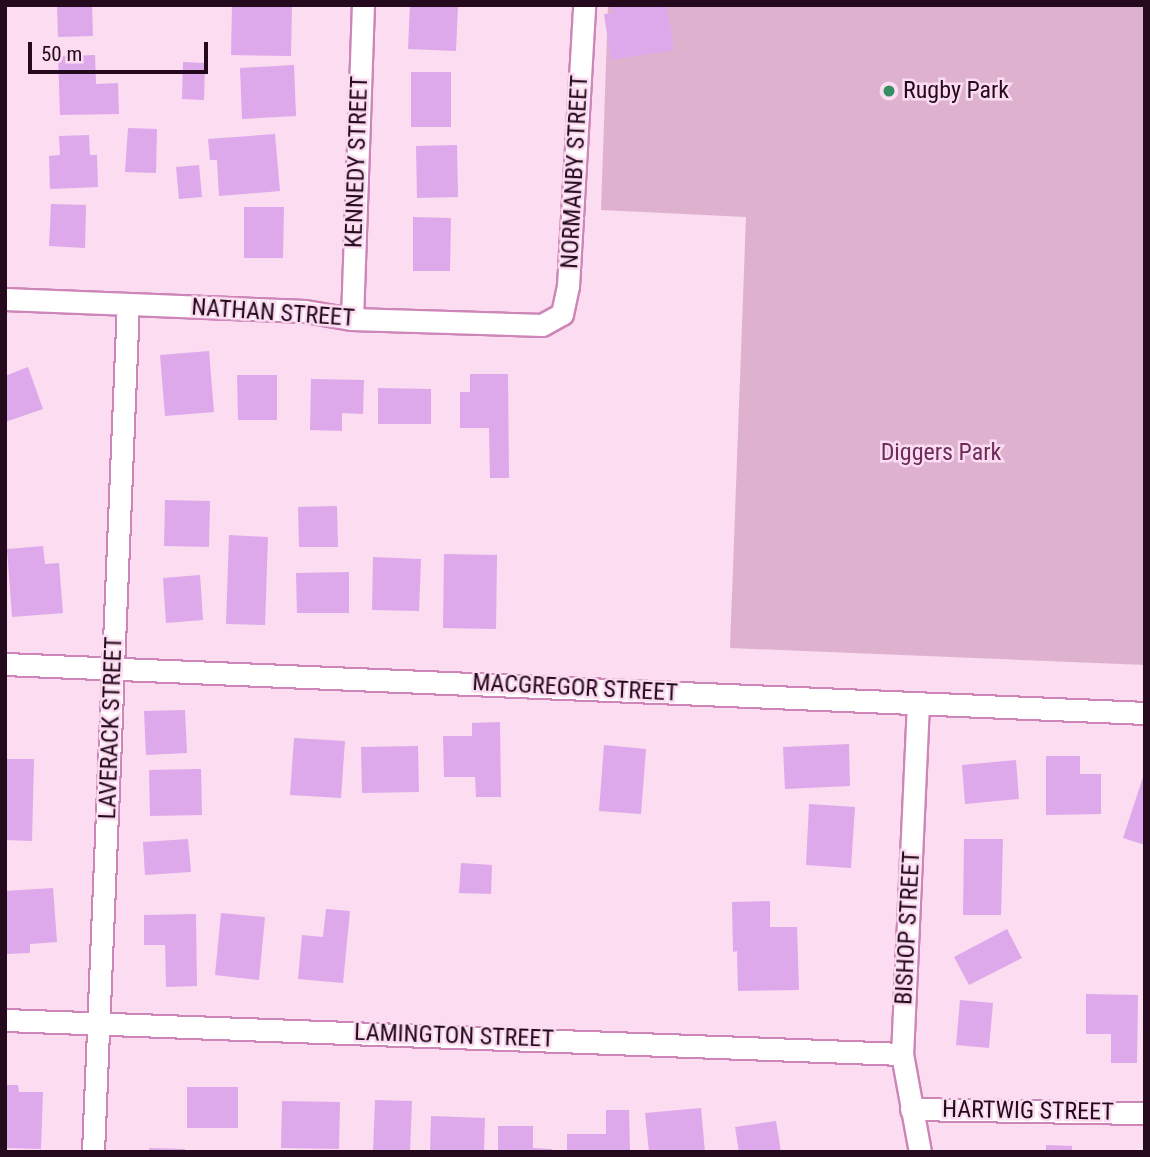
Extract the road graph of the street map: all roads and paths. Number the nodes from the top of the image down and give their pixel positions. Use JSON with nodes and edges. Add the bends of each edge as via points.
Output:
{"nodes":[{"id":1,"x":363,"y":5,"type":"edge"},
{"id":2,"x":584,"y":5,"type":"edge"},
{"id":3,"x":5,"y":299,"type":"edge"},
{"id":4,"x":128,"y":304,"type":"junction"},
{"id":5,"x":352,"y":319,"type":"junction"},
{"id":6,"x":542,"y":325,"type":"joint"},
{"id":7,"x":5,"y":664,"type":"edge"},
{"id":8,"x":113,"y":667,"type":"junction"},
{"id":9,"x":918,"y":703,"type":"junction"},
{"id":10,"x":1145,"y":713,"type":"edge"},
{"id":11,"x":5,"y":1020,"type":"edge"},
{"id":12,"x":101,"y":1022,"type":"junction"},
{"id":13,"x":902,"y":1054,"type":"junction"},
{"id":14,"x":911,"y":1109,"type":"junction"},
{"id":15,"x":1145,"y":1113,"type":"edge"},
{"id":16,"x":93,"y":1152,"type":"edge"},
{"id":17,"x":920,"y":1152,"type":"edge"}],
"edges":[{"from":1,"to":5,"type":"street","name":"KENNEDY STREET"},
{"from":2,"to":6,"type":"street","name":"NORMANBY STREET","via":[[569,286],[562,314]]},
{"from":3,"to":4,"type":"street","name":"NATHAN STREET"},
{"from":4,"to":5,"type":"street","name":"NATHAN STREET","via":[[305,311]]},
{"from":4,"to":8,"type":"street","name":"LAVERACK STREET"},
{"from":5,"to":6,"type":"street","name":"NATHAN STREET"},
{"from":7,"to":8,"type":"street","name":"MACGREGOR STREET"},
{"from":8,"to":9,"type":"street","name":"MACGREGOR STREET"},
{"from":8,"to":12,"type":"street","name":"LAVERACK STREET"},
{"from":9,"to":10,"type":"street","name":"MACGREGOR STREET"},
{"from":9,"to":13,"type":"street","name":"BISHOP STREET"},
{"from":11,"to":12,"type":"street","name":"LAMINGTON STREET"},
{"from":12,"to":13,"type":"street","name":"LAMINGTON STREET"},
{"from":12,"to":16,"type":"street","name":"LAVERACK STREET"},
{"from":13,"to":14,"type":"street","name":"BISHOP STREET"},
{"from":14,"to":15,"type":"street","name":"HARTWIG STREET"},
{"from":14,"to":17,"type":"street","name":"BISHOP STREET"}]}
